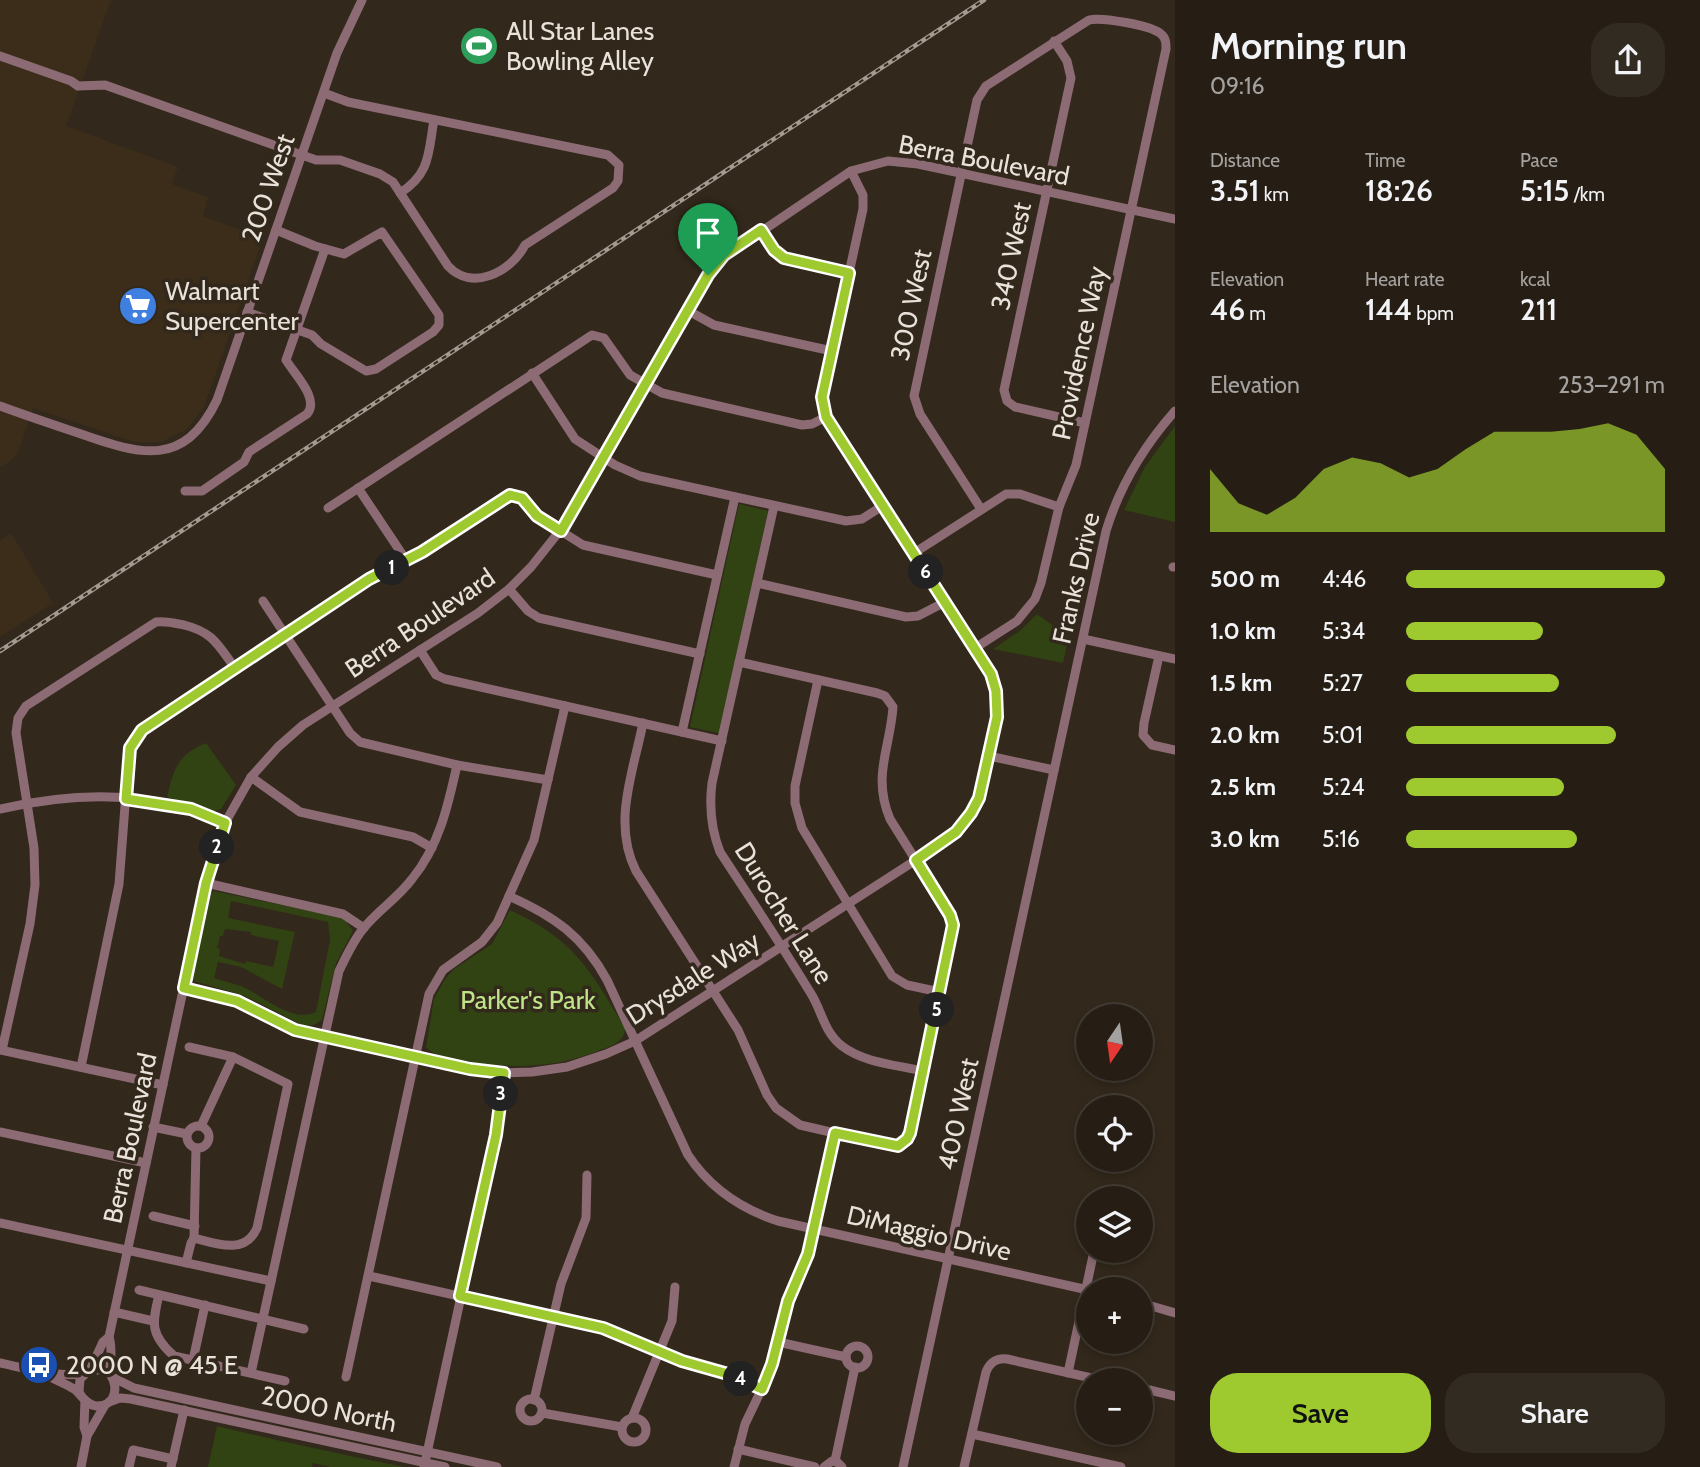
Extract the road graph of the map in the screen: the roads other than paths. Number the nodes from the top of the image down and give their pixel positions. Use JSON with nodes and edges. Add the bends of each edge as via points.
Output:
{"nodes":[{"id":1,"x":362,"y":0,"type":"edge"},
{"id":2,"x":1054,"y":41,"type":"junction"},
{"id":3,"x":0,"y":57,"type":"edge"},
{"id":4,"x":324,"y":93,"type":"junction"},
{"id":5,"x":434,"y":120,"type":"junction"},
{"id":6,"x":302,"y":155,"type":"junction"},
{"id":7,"x":851,"y":171,"type":"junction"},
{"id":8,"x":961,"y":173,"type":"junction"},
{"id":9,"x":400,"y":192,"type":"junction"},
{"id":10,"x":1046,"y":192,"type":"junction"},
{"id":11,"x":1131,"y":210,"type":"junction"},
{"id":12,"x":1175,"y":219,"type":"edge"},
{"id":13,"x":276,"y":229,"type":"junction"},
{"id":14,"x":761,"y":230,"type":"junction"},
{"id":15,"x":325,"y":249,"type":"junction"},
{"id":16,"x":849,"y":273,"type":"junction"},
{"id":17,"x":687,"y":310,"type":"junction"},
{"id":18,"x":247,"y":312,"type":"junction"},
{"id":19,"x":296,"y":329,"type":"junction"},
{"id":20,"x":832,"y":351,"type":"junction"},
{"id":21,"x":532,"y":373,"type":"junction"},
{"id":22,"x":646,"y":384,"type":"junction"},
{"id":23,"x":0,"y":406,"type":"edge"},
{"id":24,"x":1175,"y":411,"type":"edge"},
{"id":25,"x":826,"y":417,"type":"junction"},
{"id":26,"x":1085,"y":423,"type":"junction"},
{"id":27,"x":604,"y":458,"type":"junction"},
{"id":28,"x":358,"y":488,"type":"junction"},
{"id":29,"x":185,"y":491,"type":"dead end"},
{"id":30,"x":735,"y":497,"type":"junction"},
{"id":31,"x":774,"y":506,"type":"junction"},
{"id":32,"x":884,"y":506,"type":"junction"},
{"id":33,"x":1059,"y":507,"type":"junction"},
{"id":34,"x":328,"y":509,"type":"dead end"},
{"id":35,"x":982,"y":509,"type":"junction"},
{"id":36,"x":561,"y":531,"type":"junction"},
{"id":37,"x":914,"y":553,"type":"junction"},
{"id":38,"x":406,"y":560,"type":"junction"},
{"id":39,"x":717,"y":575,"type":"junction"},
{"id":40,"x":757,"y":583,"type":"junction"},
{"id":41,"x":509,"y":589,"type":"junction"},
{"id":42,"x":263,"y":601,"type":"dead end"},
{"id":43,"x":945,"y":602,"type":"junction"},
{"id":44,"x":285,"y":635,"type":"junction"},
{"id":45,"x":1083,"y":639,"type":"junction"},
{"id":46,"x":975,"y":648,"type":"junction"},
{"id":47,"x":420,"y":650,"type":"junction"},
{"id":48,"x":700,"y":654,"type":"junction"},
{"id":49,"x":1159,"y":656,"type":"junction"},
{"id":50,"x":1175,"y":659,"type":"edge"},
{"id":51,"x":739,"y":662,"type":"junction"},
{"id":52,"x":235,"y":668,"type":"junction"},
{"id":53,"x":818,"y":680,"type":"junction"},
{"id":54,"x":333,"y":706,"type":"junction"},
{"id":55,"x":565,"y":706,"type":"junction"},
{"id":56,"x":643,"y":723,"type":"junction"},
{"id":57,"x":682,"y":732,"type":"junction"},
{"id":58,"x":722,"y":741,"type":"junction"},
{"id":59,"x":1175,"y":750,"type":"edge"},
{"id":60,"x":989,"y":756,"type":"junction"},
{"id":61,"x":457,"y":765,"type":"junction"},
{"id":62,"x":1054,"y":770,"type":"junction"},
{"id":63,"x":251,"y":777,"type":"junction"},
{"id":64,"x":548,"y":780,"type":"junction"},
{"id":65,"x":126,"y":799,"type":"junction"},
{"id":66,"x":28,"y":803,"type":"junction"},
{"id":67,"x":0,"y":809,"type":"edge"},
{"id":68,"x":225,"y":823,"type":"junction"},
{"id":69,"x":432,"y":848,"type":"junction"},
{"id":70,"x":916,"y":860,"type":"junction"},
{"id":71,"x":206,"y":883,"type":"junction"},
{"id":72,"x":509,"y":896,"type":"junction"},
{"id":73,"x":848,"y":904,"type":"junction"},
{"id":74,"x":364,"y":928,"type":"junction"},
{"id":75,"x":781,"y":947,"type":"junction"},
{"id":76,"x":184,"y":988,"type":"junction"},
{"id":77,"x":713,"y":990,"type":"junction"},
{"id":78,"x":940,"y":992,"type":"junction"},
{"id":79,"x":324,"y":1037,"type":"junction"},
{"id":80,"x":635,"y":1041,"type":"junction"},
{"id":81,"x":189,"y":1046,"type":"dead end"},
{"id":82,"x":1,"y":1050,"type":"edge"},
{"id":83,"x":233,"y":1057,"type":"junction"},
{"id":84,"x":416,"y":1057,"type":"junction"},
{"id":85,"x":81,"y":1067,"type":"junction"},
{"id":86,"x":923,"y":1071,"type":"junction"},
{"id":87,"x":504,"y":1073,"type":"junction"},
{"id":88,"x":163,"y":1085,"type":"junction"},
{"id":89,"x":201,"y":1126,"type":"junction"},
{"id":90,"x":153,"y":1127,"type":"junction"},
{"id":91,"x":0,"y":1132,"type":"edge"},
{"id":92,"x":835,"y":1133,"type":"junction"},
{"id":93,"x":187,"y":1134,"type":"junction"},
{"id":94,"x":197,"y":1148,"type":"junction"},
{"id":95,"x":146,"y":1163,"type":"junction"},
{"id":96,"x":587,"y":1175,"type":"dead end"},
{"id":97,"x":152,"y":1216,"type":"dead end"},
{"id":98,"x":0,"y":1223,"type":"edge"},
{"id":99,"x":195,"y":1226,"type":"junction"},
{"id":100,"x":813,"y":1228,"type":"junction"},
{"id":101,"x":194,"y":1238,"type":"junction"},
{"id":102,"x":127,"y":1250,"type":"junction"},
{"id":103,"x":948,"y":1258,"type":"junction"},
{"id":104,"x":186,"y":1263,"type":"junction"},
{"id":105,"x":369,"y":1276,"type":"junction"},
{"id":106,"x":271,"y":1281,"type":"junction"},
{"id":107,"x":676,"y":1287,"type":"dead end"},
{"id":108,"x":1076,"y":1287,"type":"edge"},
{"id":109,"x":139,"y":1290,"type":"dead end"},
{"id":110,"x":159,"y":1295,"type":"junction"},
{"id":111,"x":460,"y":1296,"type":"junction"},
{"id":112,"x":205,"y":1305,"type":"junction"},
{"id":113,"x":1153,"y":1307,"type":"edge"},
{"id":114,"x":114,"y":1312,"type":"junction"},
{"id":115,"x":1175,"y":1313,"type":"edge"},
{"id":116,"x":553,"y":1316,"type":"junction"},
{"id":117,"x":263,"y":1318,"type":"junction"},
{"id":118,"x":153,"y":1321,"type":"junction"},
{"id":119,"x":304,"y":1329,"type":"dead end"},
{"id":120,"x":109,"y":1337,"type":"junction"},
{"id":121,"x":1076,"y":1338,"type":"edge"},
{"id":122,"x":778,"y":1342,"type":"junction"},
{"id":123,"x":660,"y":1351,"type":"junction"},
{"id":124,"x":846,"y":1357,"type":"junction"},
{"id":125,"x":193,"y":1360,"type":"junction"},
{"id":126,"x":0,"y":1363,"type":"edge"},
{"id":127,"x":855,"y":1367,"type":"junction"},
{"id":128,"x":87,"y":1372,"type":"junction"},
{"id":129,"x":44,"y":1373,"type":"junction"},
{"id":130,"x":251,"y":1373,"type":"junction"},
{"id":131,"x":1068,"y":1373,"type":"junction"},
{"id":132,"x":1076,"y":1375,"type":"edge"},
{"id":133,"x":112,"y":1376,"type":"junction"},
{"id":134,"x":346,"y":1377,"type":"dead end"},
{"id":135,"x":285,"y":1381,"type":"dead end"},
{"id":136,"x":762,"y":1389,"type":"junction"},
{"id":137,"x":1153,"y":1391,"type":"edge"},
{"id":138,"x":1175,"y":1396,"type":"edge"},
{"id":139,"x":83,"y":1399,"type":"junction"},
{"id":140,"x":534,"y":1400,"type":"junction"},
{"id":141,"x":108,"y":1403,"type":"junction"},
{"id":142,"x":184,"y":1410,"type":"junction"},
{"id":143,"x":542,"y":1413,"type":"junction"},
{"id":144,"x":632,"y":1418,"type":"junction"},
{"id":145,"x":622,"y":1427,"type":"junction"},
{"id":146,"x":972,"y":1434,"type":"junction"},
{"id":147,"x":87,"y":1436,"type":"junction"},
{"id":148,"x":738,"y":1450,"type":"junction"},
{"id":149,"x":427,"y":1452,"type":"junction"},
{"id":150,"x":172,"y":1463,"type":"edge"},
{"id":151,"x":838,"y":1464,"type":"edge"},
{"id":152,"x":424,"y":1465,"type":"edge"},
{"id":153,"x":80,"y":1467,"type":"edge"},
{"id":154,"x":129,"y":1467,"type":"edge"},
{"id":155,"x":445,"y":1467,"type":"edge"},
{"id":156,"x":497,"y":1467,"type":"edge"},
{"id":157,"x":734,"y":1467,"type":"edge"},
{"id":158,"x":815,"y":1467,"type":"edge"},
{"id":159,"x":824,"y":1467,"type":"edge"},
{"id":160,"x":903,"y":1467,"type":"edge"},
{"id":161,"x":964,"y":1467,"type":"edge"},
{"id":162,"x":1121,"y":1467,"type":"edge"}],
"edges":[{"from":1,"to":4,"type":"street","name":"200 West"},
{"from":2,"to":8,"type":"street","name":"300 West","via":[[986,86]]},
{"from":2,"to":10,"type":"street","name":"340 West","via":[[1071,78]]},
{"from":2,"to":11,"type":"street","name":"Providence Way","via":[[1096,18],[1153,30],[1164,37],[1166,49]]},
{"from":3,"to":6,"type":"street","via":[[78,86],[105,85]]},
{"from":4,"to":5,"type":"street"},
{"from":4,"to":6,"type":"street","name":"200 West"},
{"from":5,"to":9,"type":"street","via":[[423,173]]},
{"from":5,"to":9,"type":"street","via":[[608,155],[620,172],[613,188],[481,279],[460,276],[448,266]]},
{"from":6,"to":9,"type":"street","via":[[340,160],[380,174]]},
{"from":6,"to":13,"type":"street","name":"200 West"},
{"from":7,"to":8,"type":"street","name":"Berra Boulevard","via":[[898,161]]},
{"from":7,"to":14,"type":"street","name":"Berra Boulevard"},
{"from":7,"to":16,"type":"street","via":[[864,205]]},
{"from":8,"to":10,"type":"street","name":"Berra Boulevard"},
{"from":8,"to":35,"type":"street","name":"300 West","via":[[914,396],[917,410]]},
{"from":10,"to":11,"type":"street","name":"Berra Boulevard"},
{"from":10,"to":26,"type":"street","name":"340 West","via":[[1004,386],[1007,401],[1018,408]]},
{"from":11,"to":12,"type":"street","name":"Berra Boulevard"},
{"from":11,"to":26,"type":"street","name":"Providence Way"},
{"from":13,"to":15,"type":"street"},
{"from":13,"to":18,"type":"street","name":"200 West"},
{"from":14,"to":16,"type":"street","via":[[784,258]]},
{"from":14,"to":17,"type":"street","name":"Berra Boulevard","via":[[719,260]]},
{"from":15,"to":19,"type":"street"},
{"from":15,"to":19,"type":"street","via":[[344,254],[382,232],[439,315],[439,325],[371,371]]},
{"from":16,"to":20,"type":"street"},
{"from":17,"to":20,"type":"street","via":[[714,325]]},
{"from":17,"to":22,"type":"street","name":"Berra Boulevard"},
{"from":18,"to":19,"type":"street"},
{"from":18,"to":23,"type":"street","name":"200 West","via":[[210,414],[177,446],[146,452],[121,448]]},
{"from":19,"to":29,"type":"street","via":[[286,360],[312,400],[312,408],[202,491]]},
{"from":20,"to":25,"type":"street","via":[[822,397]]},
{"from":21,"to":22,"type":"street","via":[[586,337],[598,335],[627,372]]},
{"from":21,"to":27,"type":"street","via":[[575,439]]},
{"from":21,"to":28,"type":"street"},
{"from":22,"to":25,"type":"street","via":[[667,395],[802,425]]},
{"from":22,"to":27,"type":"street","name":"Berra Boulevard"},
{"from":24,"to":45,"type":"street","name":"Franks Drive","via":[[1144,450],[1116,503],[1100,554]]},
{"from":25,"to":32,"type":"street","name":"Drysdale Way"},
{"from":26,"to":33,"type":"street","name":"Providence Way","via":[[1076,465]]},
{"from":27,"to":30,"type":"street","via":[[640,476]]},
{"from":27,"to":36,"type":"street","name":"Berra Boulevard"},
{"from":28,"to":34,"type":"street"},
{"from":28,"to":38,"type":"street"},
{"from":30,"to":31,"type":"street"},
{"from":30,"to":39,"type":"street"},
{"from":31,"to":32,"type":"street","via":[[846,521],[863,519]]},
{"from":31,"to":40,"type":"street","name":"Durocher Lane"},
{"from":32,"to":37,"type":"street","name":"Drysdale Way"},
{"from":33,"to":35,"type":"street","via":[[1013,493]]},
{"from":33,"to":46,"type":"street","name":"Providence Way","via":[[1040,589],[1032,604],[1012,625]]},
{"from":35,"to":37,"type":"street"},
{"from":36,"to":38,"type":"street","via":[[537,516],[517,495],[504,498]]},
{"from":36,"to":39,"type":"street","via":[[593,548]]},
{"from":36,"to":41,"type":"street","name":"Berra Boulevard"},
{"from":37,"to":43,"type":"street","name":"Drysdale Way"},
{"from":38,"to":44,"type":"street"},
{"from":39,"to":48,"type":"street"},
{"from":40,"to":43,"type":"street","via":[[906,617]]},
{"from":40,"to":51,"type":"street","name":"Durocher Lane"},
{"from":41,"to":47,"type":"street","name":"Berra Boulevard"},
{"from":41,"to":48,"type":"street","via":[[539,618]]},
{"from":42,"to":44,"type":"street"},
{"from":43,"to":46,"type":"street","name":"Drysdale Way"},
{"from":44,"to":52,"type":"street"},
{"from":44,"to":54,"type":"street"},
{"from":45,"to":49,"type":"street"},
{"from":45,"to":62,"type":"street","name":"Franks Drive"},
{"from":46,"to":60,"type":"street","name":"Drysdale Way","via":[[991,674],[997,700]]},
{"from":47,"to":54,"type":"street","name":"Berra Boulevard"},
{"from":47,"to":55,"type":"street","via":[[436,675],[444,679]]},
{"from":48,"to":57,"type":"street"},
{"from":49,"to":50,"type":"street"},
{"from":49,"to":59,"type":"street","via":[[1144,738],[1152,745]]},
{"from":51,"to":53,"type":"street"},
{"from":51,"to":58,"type":"street","name":"Durocher Lane"},
{"from":52,"to":65,"type":"street","via":[[138,734],[129,754]]},
{"from":52,"to":66,"type":"street","via":[[205,632],[169,622],[145,627],[26,706],[18,718],[16,733]]},
{"from":53,"to":70,"type":"street","via":[[877,693],[891,701],[881,770],[883,796],[890,819]]},
{"from":53,"to":73,"type":"street","via":[[796,778],[795,803],[805,836]]},
{"from":54,"to":61,"type":"street","via":[[364,744]]},
{"from":54,"to":63,"type":"street","name":"Berra Boulevard","via":[[303,725]]},
{"from":55,"to":56,"type":"street"},
{"from":55,"to":64,"type":"street"},
{"from":56,"to":57,"type":"street"},
{"from":56,"to":77,"type":"street","via":[[625,808],[627,849],[636,871]]},
{"from":57,"to":58,"type":"street"},
{"from":58,"to":75,"type":"street","name":"Durocher Lane","via":[[710,800],[715,835],[720,852]]},
{"from":60,"to":62,"type":"street"},
{"from":60,"to":70,"type":"street","name":"Drysdale Way","via":[[979,798],[966,820],[950,838]]},
{"from":61,"to":64,"type":"street"},
{"from":61,"to":69,"type":"street","via":[[443,824]]},
{"from":62,"to":103,"type":"street","name":"400 West"},
{"from":63,"to":68,"type":"street","name":"Berra Boulevard"},
{"from":63,"to":69,"type":"street","via":[[300,812],[413,837]]},
{"from":64,"to":72,"type":"street","via":[[534,840]]},
{"from":65,"to":66,"type":"street"},
{"from":65,"to":68,"type":"street","via":[[191,809]]},
{"from":65,"to":85,"type":"street","via":[[117,896]]},
{"from":66,"to":67,"type":"street"},
{"from":66,"to":82,"type":"street","via":[[34,848],[33,902]]},
{"from":68,"to":71,"type":"street","name":"Berra Boulevard"},
{"from":69,"to":74,"type":"street","via":[[402,892]]},
{"from":70,"to":73,"type":"street","name":"Drysdale Way"},
{"from":70,"to":78,"type":"street","via":[[953,925]]},
{"from":71,"to":74,"type":"street","via":[[343,914]]},
{"from":71,"to":76,"type":"street","name":"Berra Boulevard"},
{"from":72,"to":80,"type":"street","name":"DiMaggio Drive","via":[[547,914],[582,943],[607,980]]},
{"from":72,"to":84,"type":"street","via":[[488,937],[447,966],[435,982]]},
{"from":73,"to":75,"type":"street","name":"Drysdale Way"},
{"from":73,"to":78,"type":"street","via":[[892,976],[907,985]]},
{"from":74,"to":79,"type":"street","via":[[339,971]]},
{"from":75,"to":77,"type":"street","name":"Drysdale Way"},
{"from":75,"to":86,"type":"street","name":"Durocher Lane","via":[[837,1042],[861,1056]]},
{"from":76,"to":79,"type":"street","name":"Drysdale Way","via":[[224,996],[295,1030]]},
{"from":76,"to":88,"type":"street","name":"Berra Boulevard"},
{"from":77,"to":80,"type":"street","name":"Drysdale Way"},
{"from":77,"to":92,"type":"street","via":[[776,1108],[800,1125]]},
{"from":78,"to":86,"type":"street"},
{"from":79,"to":84,"type":"street","name":"Drysdale Way"},
{"from":79,"to":106,"type":"street"},
{"from":80,"to":87,"type":"street","name":"Drysdale Way","via":[[567,1067]]},
{"from":80,"to":100,"type":"street","name":"DiMaggio Drive","via":[[684,1146],[706,1178],[750,1210]]},
{"from":81,"to":83,"type":"street"},
{"from":82,"to":85,"type":"street"},
{"from":83,"to":89,"type":"street"},
{"from":83,"to":101,"type":"street","via":[[288,1084],[255,1232],[236,1246]]},
{"from":84,"to":87,"type":"street","name":"Drysdale Way"},
{"from":84,"to":105,"type":"street"},
{"from":85,"to":88,"type":"street"},
{"from":86,"to":92,"type":"street","via":[[910,1133],[903,1144],[891,1146]]},
{"from":87,"to":111,"type":"street","via":[[496,1135]]},
{"from":88,"to":90,"type":"street","name":"Berra Boulevard"},
{"from":89,"to":93,"type":"street","via":[[192,1127]]},
{"from":89,"to":94,"type":"street","via":[[209,1137]]},
{"from":90,"to":93,"type":"street"},
{"from":90,"to":95,"type":"street","name":"Berra Boulevard"},
{"from":91,"to":95,"type":"street"},
{"from":92,"to":100,"type":"street"},
{"from":93,"to":94,"type":"street","via":[[189,1143]]},
{"from":94,"to":99,"type":"street"},
{"from":95,"to":102,"type":"street","name":"Berra Boulevard"},
{"from":96,"to":116,"type":"street","via":[[586,1218]]},
{"from":97,"to":99,"type":"street"},
{"from":98,"to":102,"type":"street"},
{"from":99,"to":101,"type":"street"},
{"from":100,"to":103,"type":"street","name":"DiMaggio Drive"},
{"from":100,"to":122,"type":"street"},
{"from":101,"to":104,"type":"street"},
{"from":102,"to":104,"type":"street"},
{"from":102,"to":114,"type":"street","name":"Berra Boulevard"},
{"from":103,"to":108,"type":"street","name":"DiMaggio Drive"},
{"from":103,"to":160,"type":"street","name":"400 West"},
{"from":104,"to":106,"type":"street"},
{"from":105,"to":111,"type":"street"},
{"from":105,"to":134,"type":"street"},
{"from":106,"to":117,"type":"street"},
{"from":107,"to":123,"type":"street","via":[[672,1321]]},
{"from":109,"to":110,"type":"street"},
{"from":110,"to":112,"type":"street"},
{"from":110,"to":118,"type":"street"},
{"from":111,"to":116,"type":"street"},
{"from":111,"to":149,"type":"street"},
{"from":112,"to":117,"type":"street"},
{"from":112,"to":125,"type":"street"},
{"from":113,"to":115,"type":"street"},
{"from":114,"to":118,"type":"street"},
{"from":114,"to":120,"type":"street","name":"Berra Boulevard"},
{"from":116,"to":123,"type":"street","via":[[603,1328]]},
{"from":116,"to":140,"type":"street"},
{"from":117,"to":119,"type":"street"},
{"from":117,"to":130,"type":"street"},
{"from":118,"to":125,"type":"street","via":[[168,1351]]},
{"from":120,"to":128,"type":"street","name":"Berra Boulevard"},
{"from":120,"to":133,"type":"street","name":"Berra Boulevard"},
{"from":121,"to":131,"type":"street"},
{"from":122,"to":124,"type":"street"},
{"from":122,"to":136,"type":"street"},
{"from":123,"to":136,"type":"street"},
{"from":123,"to":144,"type":"street"},
{"from":124,"to":127,"type":"street"},
{"from":124,"to":127,"type":"street","via":[[852,1347],[866,1350],[866,1363]]},
{"from":125,"to":130,"type":"street"},
{"from":126,"to":129,"type":"street"},
{"from":127,"to":151,"type":"street"},
{"from":128,"to":129,"type":"street"},
{"from":128,"to":133,"type":"street","via":[[100,1368]]},
{"from":128,"to":139,"type":"street","via":[[79,1385]]},
{"from":129,"to":139,"type":"street"},
{"from":130,"to":135,"type":"street"},
{"from":131,"to":132,"type":"street"},
{"from":131,"to":146,"type":"street","via":[[1007,1359],[993,1362],[986,1373]]},
{"from":133,"to":141,"type":"street","via":[[115,1393]]},
{"from":133,"to":149,"type":"street","name":"2000 North","via":[[134,1388]]},
{"from":136,"to":148,"type":"street"},
{"from":137,"to":138,"type":"street"},
{"from":139,"to":141,"type":"street","via":[[97,1406]]},
{"from":139,"to":147,"type":"street"},
{"from":140,"to":143,"type":"street"},
{"from":140,"to":143,"type":"street","via":[[522,1404],[520,1414],[531,1422]]},
{"from":141,"to":142,"type":"street","name":"2000 North","via":[[125,1398]]},
{"from":141,"to":147,"type":"street"},
{"from":142,"to":150,"type":"street"},
{"from":142,"to":152,"type":"street","name":"2000 North"},
{"from":143,"to":145,"type":"street"},
{"from":144,"to":145,"type":"street"},
{"from":144,"to":145,"type":"street","via":[[645,1425],[642,1439],[628,1440]]},
{"from":146,"to":161,"type":"street"},
{"from":146,"to":162,"type":"street"},
{"from":147,"to":153,"type":"street"},
{"from":148,"to":157,"type":"street"},
{"from":148,"to":158,"type":"street"},
{"from":149,"to":152,"type":"street"},
{"from":149,"to":156,"type":"street","name":"2000 North"},
{"from":150,"to":154,"type":"street","via":[[133,1450]]},
{"from":151,"to":159,"type":"street"},
{"from":152,"to":155,"type":"street","name":"2000 North"}]}
